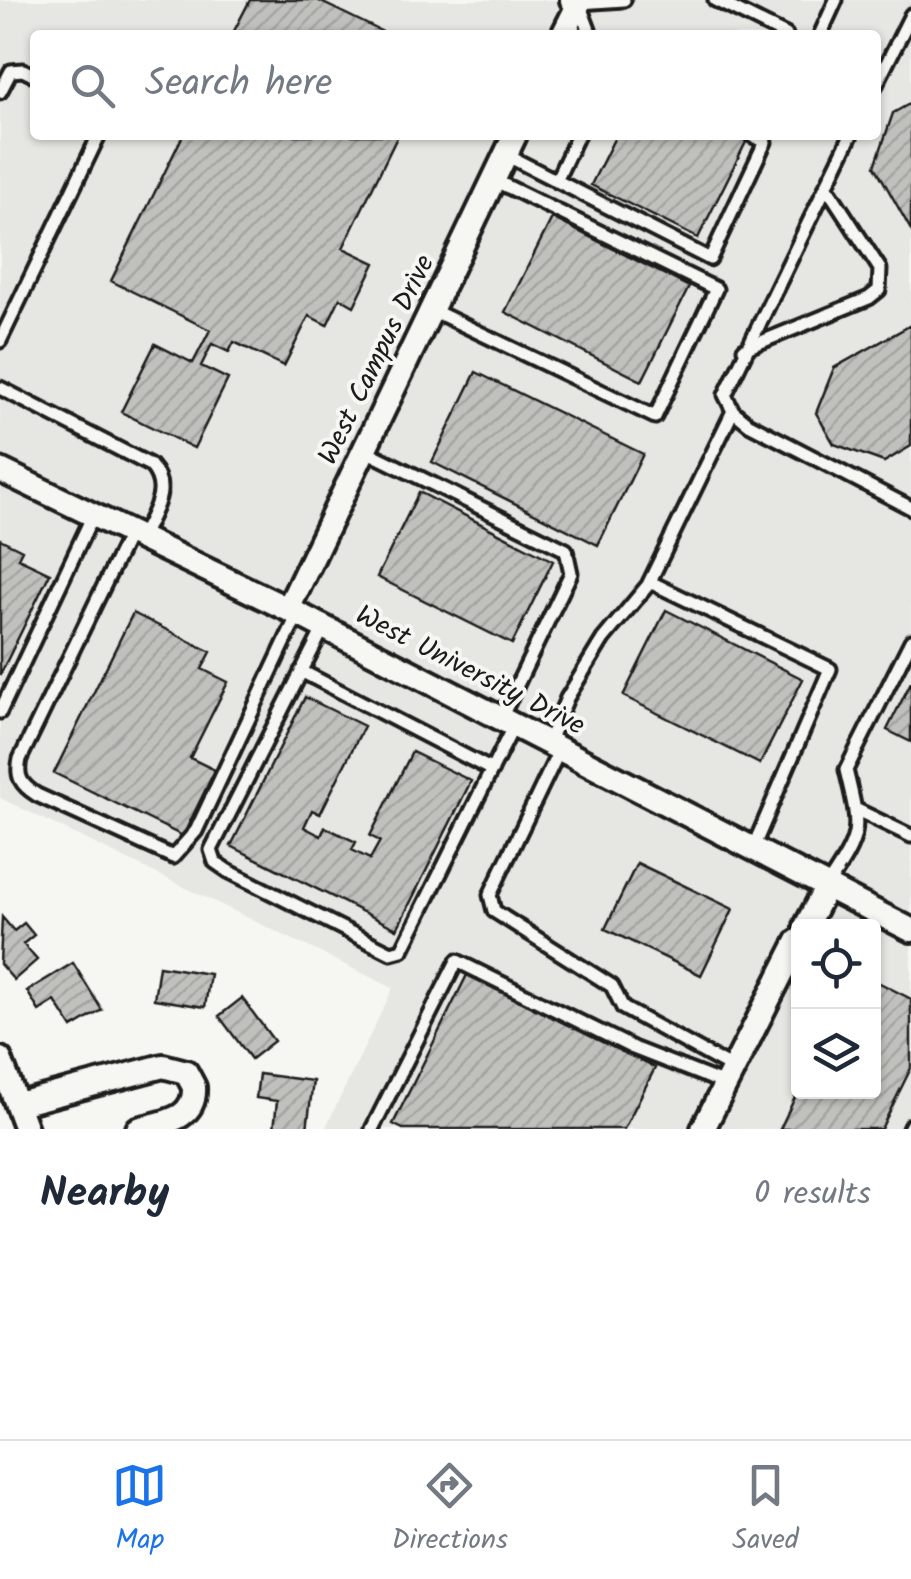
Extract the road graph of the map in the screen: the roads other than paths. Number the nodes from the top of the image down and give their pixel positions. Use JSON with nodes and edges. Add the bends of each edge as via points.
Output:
{"nodes":[{"id":1,"x":624,"y":0,"type":"edge"},
{"id":2,"x":715,"y":0,"type":"edge"},
{"id":3,"x":836,"y":0,"type":"edge"},
{"id":4,"x":576,"y":1,"type":"edge"},
{"id":5,"x":911,"y":15,"type":"edge"},
{"id":6,"x":565,"y":30,"type":"edge"},
{"id":7,"x":590,"y":30,"type":"edge"},
{"id":8,"x":776,"y":30,"type":"edge"},
{"id":9,"x":822,"y":30,"type":"edge"},
{"id":10,"x":30,"y":74,"type":"edge"},
{"id":11,"x":881,"y":76,"type":"edge"},
{"id":12,"x":0,"y":92,"type":"edge"},
{"id":13,"x":96,"y":140,"type":"edge"},
{"id":14,"x":576,"y":140,"type":"edge"},
{"id":15,"x":761,"y":140,"type":"edge"},
{"id":16,"x":849,"y":140,"type":"edge"},
{"id":17,"x":510,"y":145,"type":"edge"},
{"id":18,"x":494,"y":180,"type":"junction"},
{"id":19,"x":556,"y":180,"type":"junction"},
{"id":20,"x":826,"y":186,"type":"junction"},
{"id":21,"x":432,"y":310,"type":"junction"},
{"id":22,"x":0,"y":341,"type":"edge"},
{"id":23,"x":744,"y":349,"type":"junction"},
{"id":24,"x":0,"y":388,"type":"edge"},
{"id":25,"x":733,"y":411,"type":"junction"},
{"id":26,"x":364,"y":450,"type":"junction"},
{"id":27,"x":0,"y":470,"type":"edge"},
{"id":28,"x":909,"y":505,"type":"edge"},
{"id":29,"x":94,"y":515,"type":"junction"},
{"id":30,"x":136,"y":535,"type":"junction"},
{"id":31,"x":650,"y":582,"type":"junction"},
{"id":32,"x":293,"y":611,"type":"junction"},
{"id":33,"x":324,"y":627,"type":"junction"},
{"id":34,"x":911,"y":641,"type":"edge"},
{"id":35,"x":301,"y":671,"type":"junction"},
{"id":36,"x":0,"y":712,"type":"edge"},
{"id":37,"x":508,"y":722,"type":"junction"},
{"id":38,"x":554,"y":746,"type":"junction"},
{"id":39,"x":492,"y":770,"type":"junction"},
{"id":40,"x":855,"y":809,"type":"junction"},
{"id":41,"x":911,"y":836,"type":"edge"},
{"id":42,"x":753,"y":848,"type":"junction"},
{"id":43,"x":826,"y":886,"type":"junction"},
{"id":44,"x":810,"y":919,"type":"edge"},
{"id":45,"x":911,"y":930,"type":"edge"},
{"id":46,"x":791,"y":955,"type":"edge"},
{"id":47,"x":0,"y":1059,"type":"edge"},
{"id":48,"x":730,"y":1076,"type":"junction"},
{"id":49,"x":19,"y":1104,"type":"junction"},
{"id":50,"x":26,"y":1129,"type":"edge"},
{"id":51,"x":138,"y":1129,"type":"edge"},
{"id":52,"x":372,"y":1129,"type":"edge"},
{"id":53,"x":703,"y":1129,"type":"edge"}],
"edges":[{"from":1,"to":4,"type":"lane"},
{"from":2,"to":8,"type":"lane"},
{"from":3,"to":9,"type":"lane"},
{"from":4,"to":6,"type":"street"},
{"from":4,"to":7,"type":"lane"},
{"from":5,"to":11,"type":"lane"},
{"from":10,"to":12,"type":"lane","via":[[11,71]]},
{"from":13,"to":22,"type":"lane"},
{"from":14,"to":19,"type":"lane"},
{"from":15,"to":19,"type":"lane","via":[[710,259]]},
{"from":16,"to":20,"type":"lane"},
{"from":17,"to":18,"type":"street","name":"West Campus Drive"},
{"from":17,"to":19,"type":"lane"},
{"from":18,"to":21,"type":"street","name":"West Campus Drive"},
{"from":18,"to":21,"type":"lane","via":[[716,290],[655,417]]},
{"from":20,"to":23,"type":"lane"},
{"from":20,"to":23,"type":"lane","via":[[880,270],[878,290]]},
{"from":21,"to":26,"type":"street","name":"West Campus Drive"},
{"from":23,"to":25,"type":"lane","via":[[725,395]]},
{"from":24,"to":30,"type":"lane","via":[[150,466],[163,488]]},
{"from":25,"to":28,"type":"lane"},
{"from":25,"to":31,"type":"lane"},
{"from":26,"to":32,"type":"street","name":"West Campus Drive"},
{"from":26,"to":37,"type":"lane","via":[[571,558]]},
{"from":27,"to":29,"type":"street","name":"West University Drive"},
{"from":29,"to":30,"type":"street","name":"West University Drive"},
{"from":29,"to":36,"type":"lane"},
{"from":30,"to":32,"type":"street","name":"West University Drive"},
{"from":30,"to":32,"type":"lane","via":[[20,758],[23,787],[37,795],[173,857],[185,849]]},
{"from":31,"to":38,"type":"lane","via":[[603,639],[567,698]]},
{"from":31,"to":42,"type":"lane","via":[[830,669]]},
{"from":32,"to":33,"type":"street","name":"West University Drive"},
{"from":33,"to":35,"type":"lane"},
{"from":33,"to":37,"type":"street","name":"West University Drive"},
{"from":34,"to":40,"type":"lane","via":[[846,770]]},
{"from":35,"to":39,"type":"lane"},
{"from":35,"to":39,"type":"lane","via":[[211,850],[228,871],[391,953],[402,950]]},
{"from":37,"to":38,"type":"street","name":"West University Drive"},
{"from":37,"to":39,"type":"lane"},
{"from":38,"to":42,"type":"street","name":"West University Drive"},
{"from":38,"to":48,"type":"lane","via":[[490,896],[494,911],[612,986],[623,1008]]},
{"from":40,"to":41,"type":"lane"},
{"from":40,"to":43,"type":"lane","via":[[856,842]]},
{"from":42,"to":43,"type":"street","name":"West University Drive"},
{"from":43,"to":44,"type":"street"},
{"from":43,"to":45,"type":"street","name":"West University Drive"},
{"from":46,"to":48,"type":"street"},
{"from":47,"to":49,"type":"street"},
{"from":48,"to":52,"type":"lane","via":[[655,1058],[457,960]]},
{"from":48,"to":53,"type":"street"},
{"from":49,"to":50,"type":"street"},
{"from":49,"to":51,"type":"street","via":[[163,1066],[191,1076],[190,1110]]}]}
